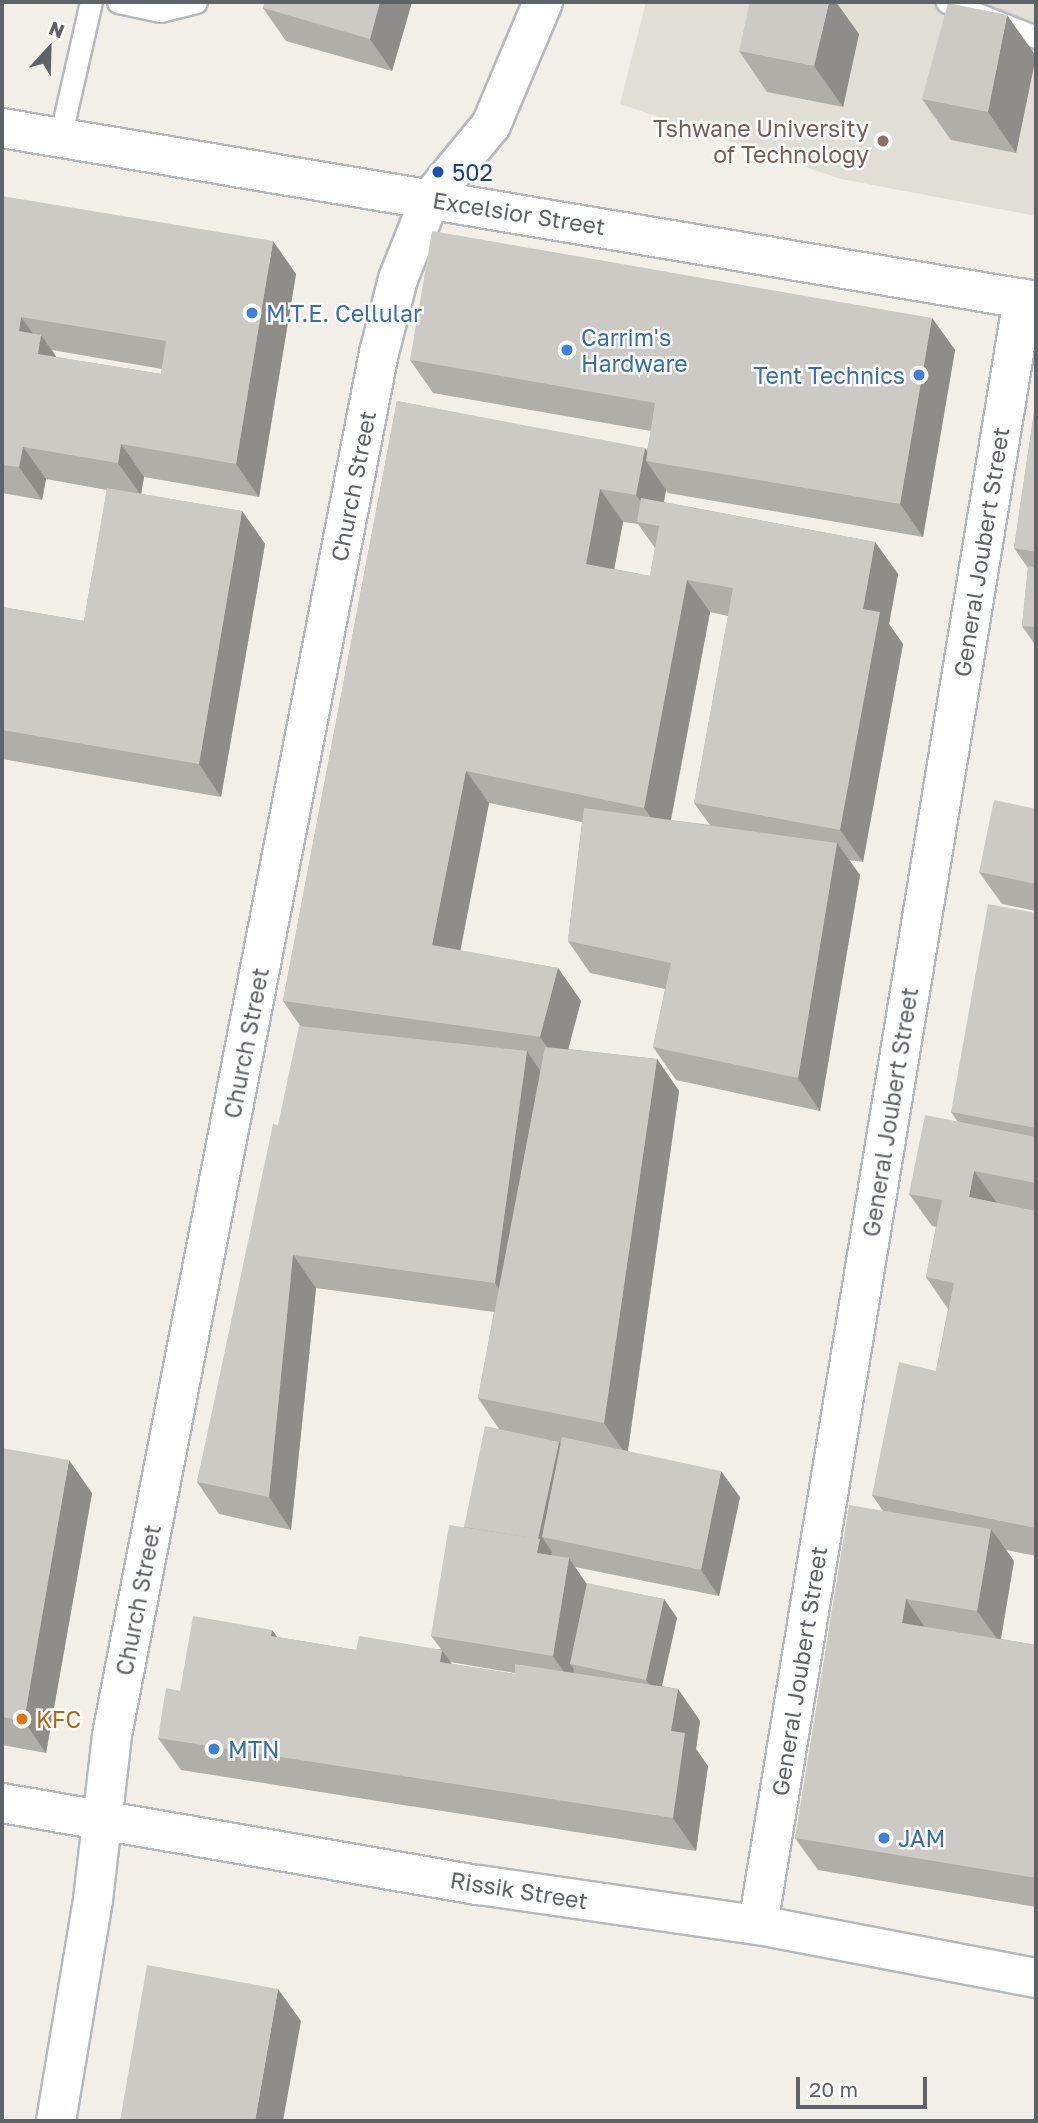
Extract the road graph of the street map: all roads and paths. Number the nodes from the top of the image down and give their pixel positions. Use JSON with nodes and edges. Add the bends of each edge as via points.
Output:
{"nodes":[{"id":1,"x":91,"y":2,"type":"edge"},
{"id":2,"x":118,"y":2,"type":"edge"},
{"id":3,"x":196,"y":2,"type":"edge"},
{"id":4,"x":543,"y":2,"type":"edge"},
{"id":5,"x":947,"y":2,"type":"edge"},
{"id":6,"x":1036,"y":37,"type":"edge"},
{"id":7,"x":2,"y":128,"type":"edge"},
{"id":8,"x":60,"y":138,"type":"junction"},
{"id":9,"x":430,"y":199,"type":"junction"},
{"id":10,"x":1029,"y":300,"type":"edge"},
{"id":11,"x":2,"y":1804,"type":"edge"},
{"id":12,"x":102,"y":1819,"type":"junction"},
{"id":13,"x":758,"y":1925,"type":"junction"},
{"id":14,"x":1036,"y":1978,"type":"edge"},
{"id":15,"x":56,"y":2121,"type":"edge"}],
"edges":[{"from":1,"to":8,"type":"lane"},
{"from":2,"to":3,"type":"lane","via":[[160,11]]},
{"from":4,"to":9,"type":"street","name":"Church Street","via":[[491,125]]},
{"from":5,"to":6,"type":"lane"},
{"from":7,"to":8,"type":"street","name":"Excelsior Street"},
{"from":8,"to":9,"type":"street","name":"Excelsior Street"},
{"from":9,"to":10,"type":"street","name":"Excelsior Street"},
{"from":9,"to":12,"type":"street","name":"Church Street","via":[[398,279],[379,353],[112,1735]]},
{"from":10,"to":13,"type":"street","name":"General Joubert Street"},
{"from":11,"to":12,"type":"street","name":"Rissik Street"},
{"from":12,"to":13,"type":"street","name":"Rissik Street","via":[[479,1885]]},
{"from":12,"to":15,"type":"street","name":"Church Street"},
{"from":13,"to":14,"type":"street","name":"Rissik Street"}]}
